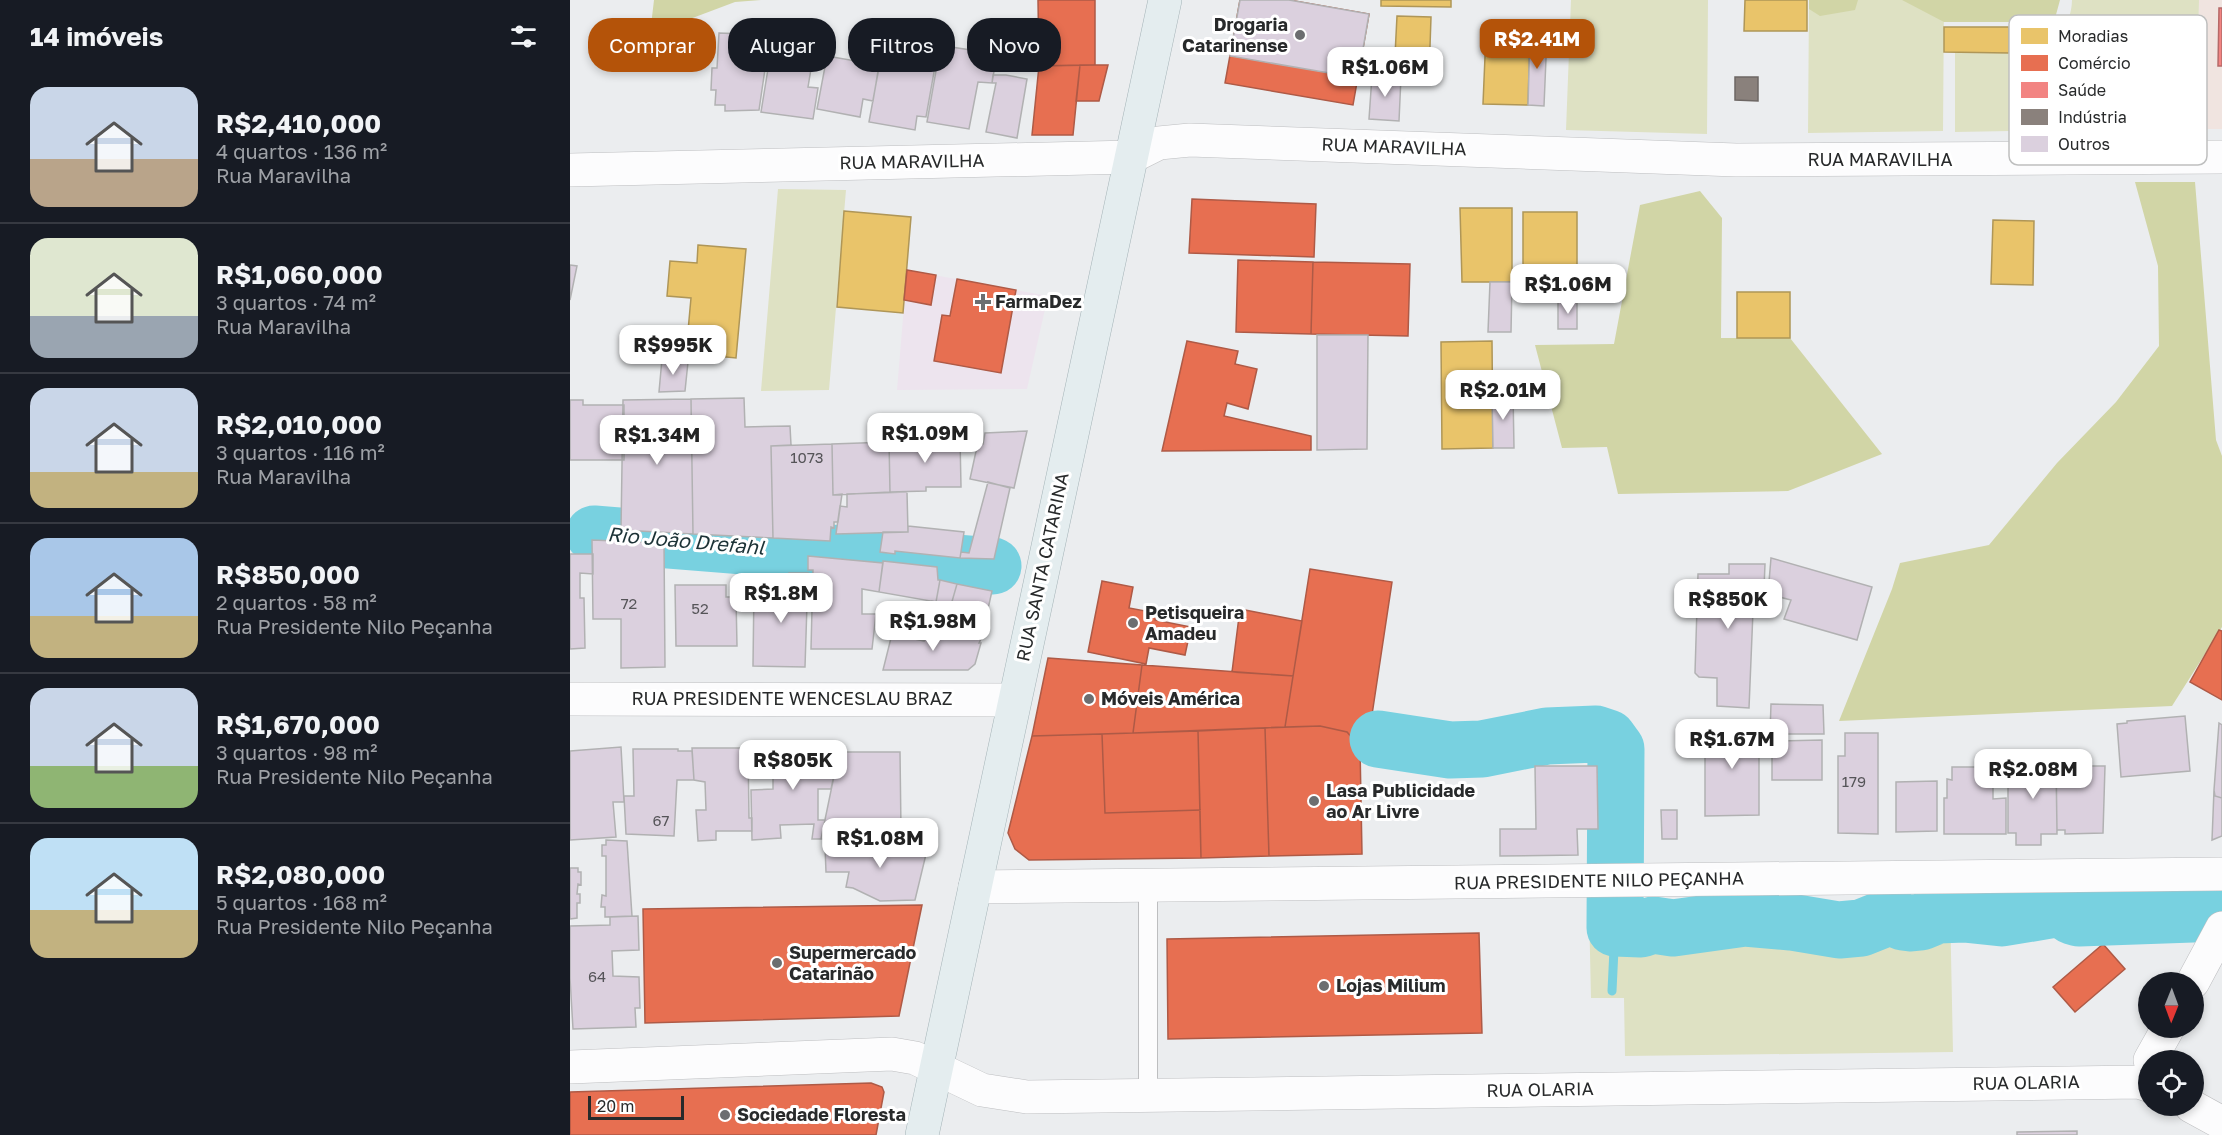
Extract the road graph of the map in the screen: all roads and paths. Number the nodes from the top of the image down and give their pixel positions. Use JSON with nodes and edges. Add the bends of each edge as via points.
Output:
{"nodes":[{"id":1,"x":1165,"y":0,"type":"edge"},
{"id":2,"x":1131,"y":157,"type":"junction"},
{"id":3,"x":2207,"y":157,"type":"edge"},
{"id":4,"x":2222,"y":157,"type":"edge"},
{"id":5,"x":2009,"y":158,"type":"edge"},
{"id":6,"x":570,"y":170,"type":"edge"},
{"id":7,"x":570,"y":699,"type":"edge"},
{"id":8,"x":1014,"y":700,"type":"junction"},
{"id":9,"x":2222,"y":874,"type":"edge"},
{"id":10,"x":1148,"y":885,"type":"junction"},
{"id":11,"x":975,"y":887,"type":"junction"},
{"id":12,"x":2222,"y":929,"type":"edge"},
{"id":13,"x":2198,"y":972,"type":"edge"},
{"id":14,"x":570,"y":1067,"type":"edge"},
{"id":15,"x":937,"y":1069,"type":"junction"},
{"id":16,"x":2138,"y":1073,"type":"edge"},
{"id":17,"x":1148,"y":1095,"type":"junction"},
{"id":18,"x":2204,"y":1114,"type":"edge"},
{"id":19,"x":2222,"y":1124,"type":"edge"},
{"id":20,"x":922,"y":1135,"type":"edge"}],
"edges":[{"from":1,"to":2,"type":"main road","name":"RUA SANTA CATARINA"},
{"from":2,"to":5,"type":"street","name":"RUA MARAVILHA","via":[[1159,143],[1190,140],[1736,160]]},
{"from":2,"to":6,"type":"street","name":"RUA MARAVILHA"},
{"from":2,"to":8,"type":"main road","name":"RUA SANTA CATARINA"},
{"from":3,"to":4,"type":"street","name":"RUA MARAVILHA"},
{"from":7,"to":8,"type":"street","name":"RUA PRESIDENTE WENCESLAU BRAZ"},
{"from":8,"to":11,"type":"main road","name":"RUA SANTA CATARINA"},
{"from":9,"to":10,"type":"street","name":"RUA PRESIDENTE NILO PEÇANHA"},
{"from":10,"to":11,"type":"street","name":"RUA PRESIDENTE NILO PEÇANHA"},
{"from":10,"to":17,"type":"lane"},
{"from":11,"to":15,"type":"main road","name":"RUA SANTA CATARINA"},
{"from":12,"to":13,"type":"street"},
{"from":14,"to":15,"type":"street","name":"RUA OLARIA","via":[[892,1054],[915,1058]]},
{"from":15,"to":17,"type":"street","name":"RUA OLARIA","via":[[982,1090],[1027,1097]]},
{"from":15,"to":20,"type":"main road","name":"RUA SANTA CATARINA"},
{"from":16,"to":17,"type":"street","name":"RUA OLARIA"},
{"from":18,"to":19,"type":"street"}]}
